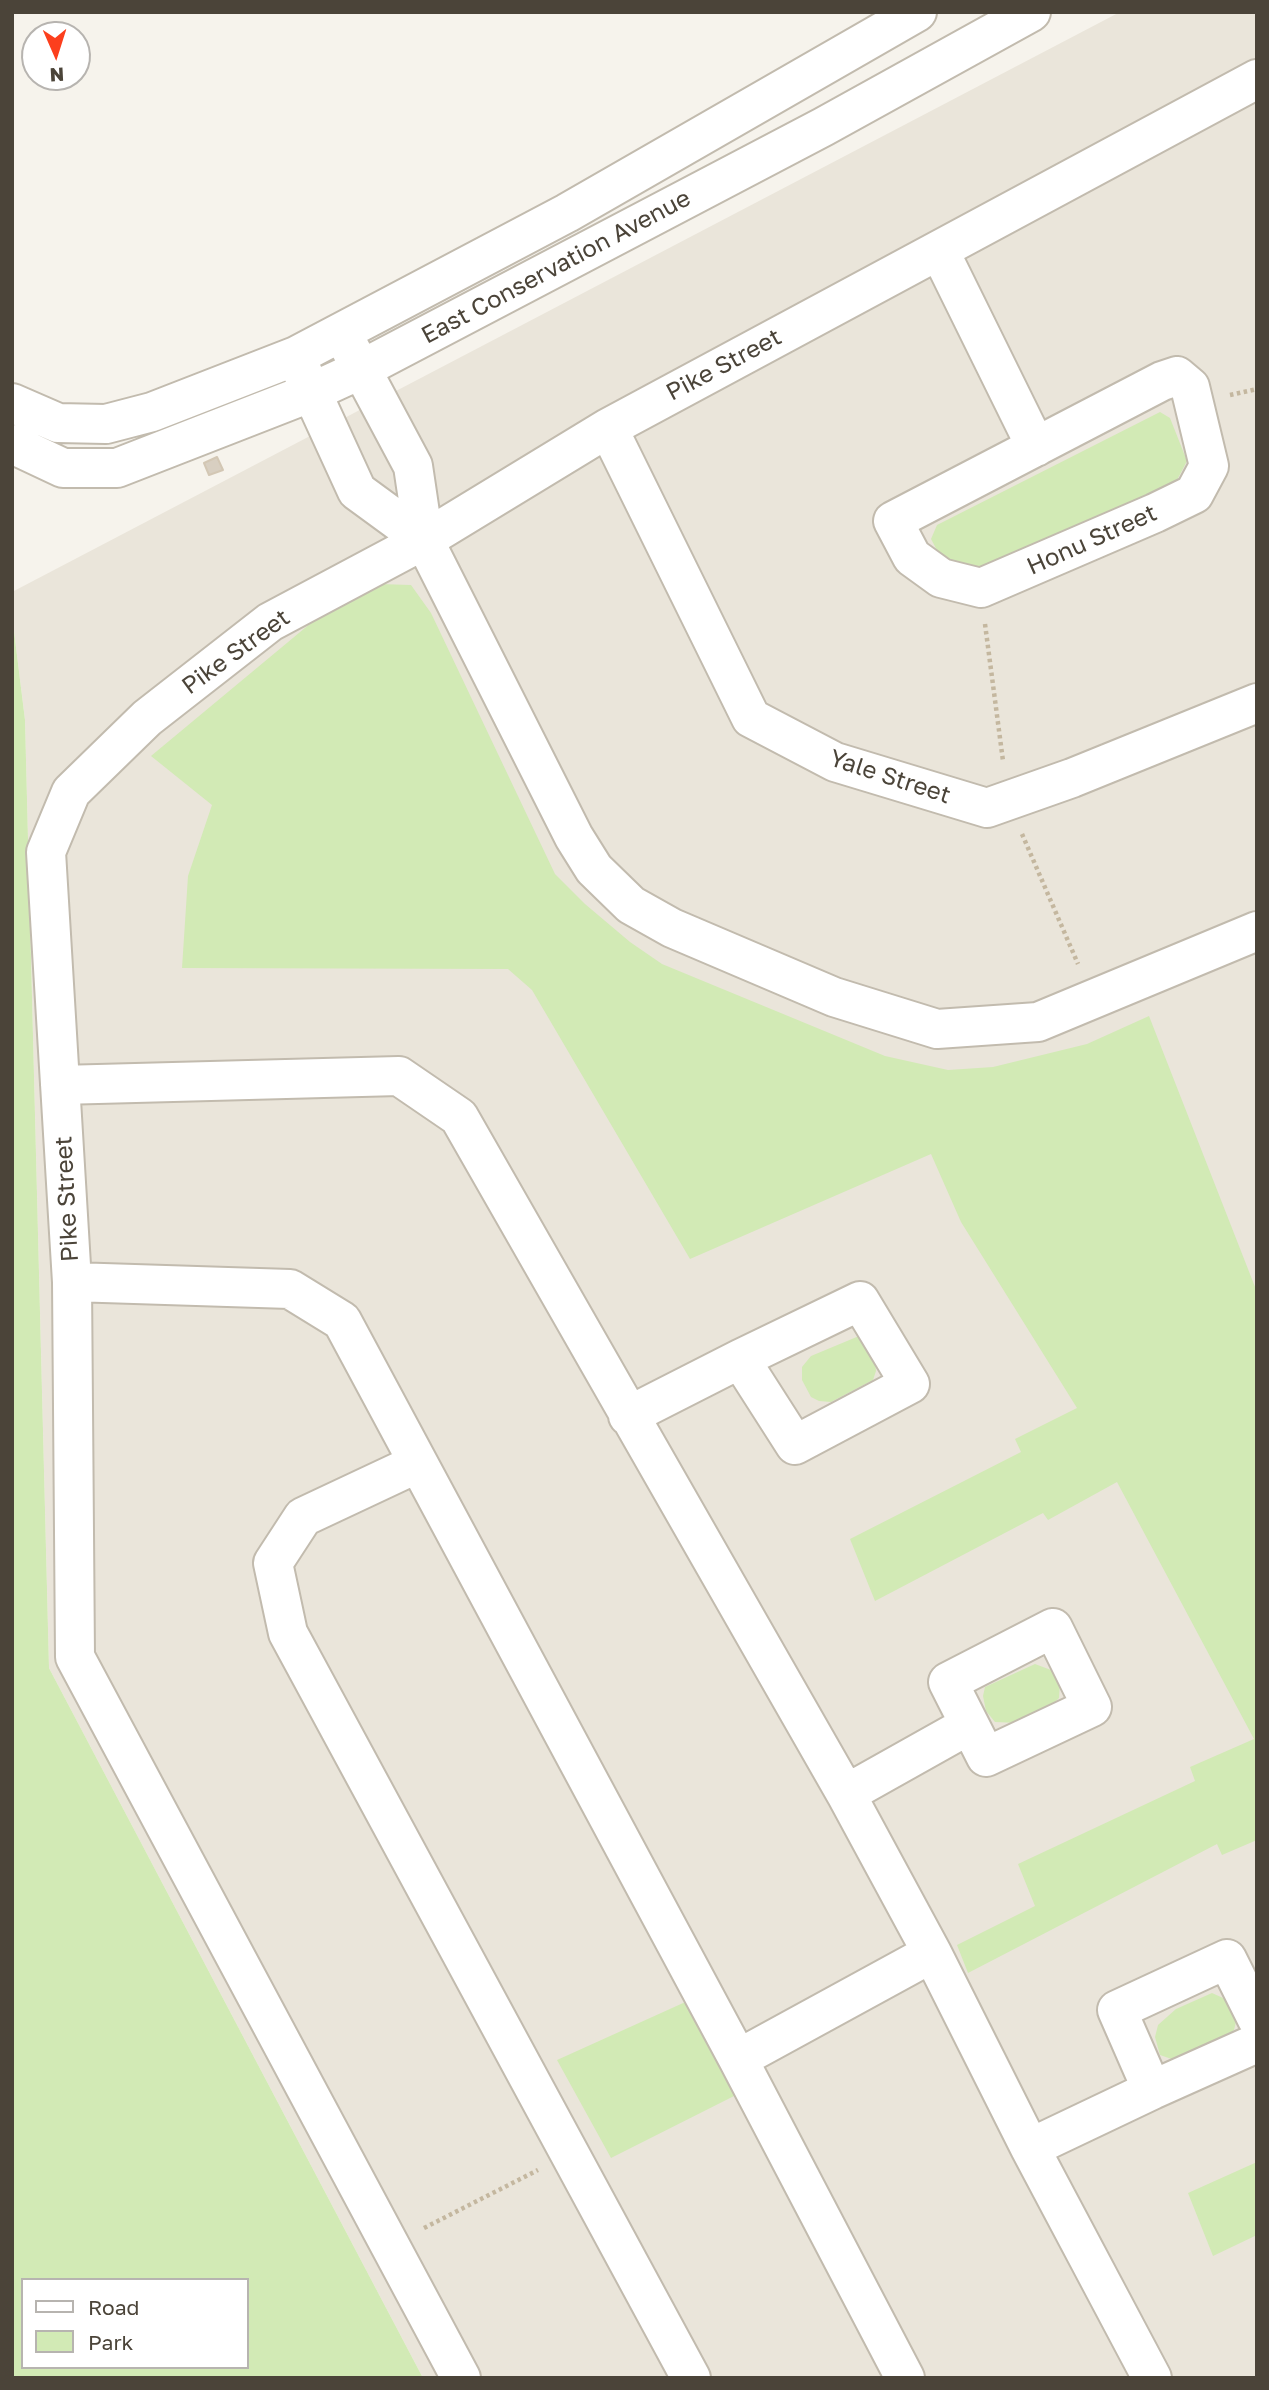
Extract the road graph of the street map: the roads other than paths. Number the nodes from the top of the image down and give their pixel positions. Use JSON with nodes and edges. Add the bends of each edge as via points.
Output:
{"nodes":[{"id":1,"x":917,"y":12,"type":"edge"},
{"id":2,"x":1031,"y":12,"type":"edge"},
{"id":3,"x":1257,"y":79,"type":"edge"},
{"id":4,"x":939,"y":250,"type":"junction"},
{"id":5,"x":342,"y":333,"type":"junction"},
{"id":6,"x":296,"y":356,"type":"junction"},
{"id":7,"x":362,"y":369,"type":"junction"},
{"id":8,"x":312,"y":392,"type":"junction"},
{"id":9,"x":12,"y":403,"type":"edge"},
{"id":10,"x":608,"y":428,"type":"junction"},
{"id":11,"x":12,"y":444,"type":"edge"},
{"id":12,"x":1036,"y":447,"type":"junction"},
{"id":13,"x":424,"y":540,"type":"junction"},
{"id":14,"x":1257,"y":703,"type":"edge"},
{"id":15,"x":1257,"y":930,"type":"edge"},
{"id":16,"x":60,"y":1085,"type":"junction"},
{"id":17,"x":72,"y":1282,"type":"junction"},
{"id":18,"x":740,"y":1359,"type":"dead end"},
{"id":19,"x":628,"y":1416,"type":"junction"},
{"id":20,"x":418,"y":1462,"type":"junction"},
{"id":21,"x":969,"y":1725,"type":"dead end"},
{"id":22,"x":846,"y":1794,"type":"junction"},
{"id":23,"x":932,"y":1953,"type":"junction"},
{"id":24,"x":1257,"y":2019,"type":"edge"},
{"id":25,"x":1257,"y":2043,"type":"edge"},
{"id":26,"x":738,"y":2059,"type":"junction"},
{"id":27,"x":1152,"y":2090,"type":"junction"},
{"id":28,"x":1030,"y":2148,"type":"junction"},
{"id":29,"x":461,"y":2378,"type":"edge"},
{"id":30,"x":691,"y":2378,"type":"edge"},
{"id":31,"x":905,"y":2378,"type":"edge"},
{"id":32,"x":1152,"y":2378,"type":"edge"}],
"edges":[{"from":1,"to":5,"type":"street","via":[[567,213]]},
{"from":2,"to":7,"type":"street","name":"East Conservation Avenue"},
{"from":3,"to":4,"type":"street","name":"Pike Street"},
{"from":4,"to":10,"type":"street","name":"Pike Street"},
{"from":4,"to":12,"type":"street"},
{"from":5,"to":6,"type":"street"},
{"from":5,"to":7,"type":"street"},
{"from":6,"to":8,"type":"street"},
{"from":6,"to":9,"type":"street","via":[[152,412],[106,424],[58,423]]},
{"from":7,"to":8,"type":"street","name":"East Conservation Avenue"},
{"from":7,"to":13,"type":"street","via":[[413,466]]},
{"from":8,"to":11,"type":"street","name":"East Conservation Avenue","via":[[117,468],[63,468]]},
{"from":8,"to":13,"type":"street","via":[[357,491]]},
{"from":10,"to":13,"type":"street","name":"Pike Street"},
{"from":10,"to":14,"type":"street","name":"Yale Street","via":[[751,718],[835,762],[987,808]]},
{"from":12,"to":12,"type":"street","name":"Honu Street","via":[[1177,376],[1190,387],[1209,466],[1194,494],[981,588],[941,578],[912,557],[893,521]]},
{"from":13,"to":15,"type":"street","via":[[594,869],[631,905],[672,928],[834,997],[937,1029],[1038,1022]]},
{"from":13,"to":16,"type":"street","name":"Pike Street","via":[[270,622],[147,718],[71,792],[46,852]]},
{"from":16,"to":17,"type":"street","name":"Pike Street"},
{"from":16,"to":19,"type":"street","via":[[400,1076],[459,1117]]},
{"from":17,"to":20,"type":"street","via":[[289,1289],[342,1321]]},
{"from":17,"to":29,"type":"street","name":"Pike Street","via":[[75,1657]]},
{"from":18,"to":19,"type":"street"},
{"from":19,"to":22,"type":"street"},
{"from":20,"to":26,"type":"street"},
{"from":20,"to":30,"type":"street","via":[[303,1517],[273,1563],[288,1633]]},
{"from":21,"to":22,"type":"street"},
{"from":22,"to":23,"type":"street"},
{"from":23,"to":26,"type":"street"},
{"from":23,"to":28,"type":"street"},
{"from":24,"to":27,"type":"street","via":[[1227,1959],[1117,2010]]},
{"from":25,"to":27,"type":"street"},
{"from":26,"to":31,"type":"street"},
{"from":27,"to":28,"type":"street"},
{"from":28,"to":32,"type":"street"}]}
